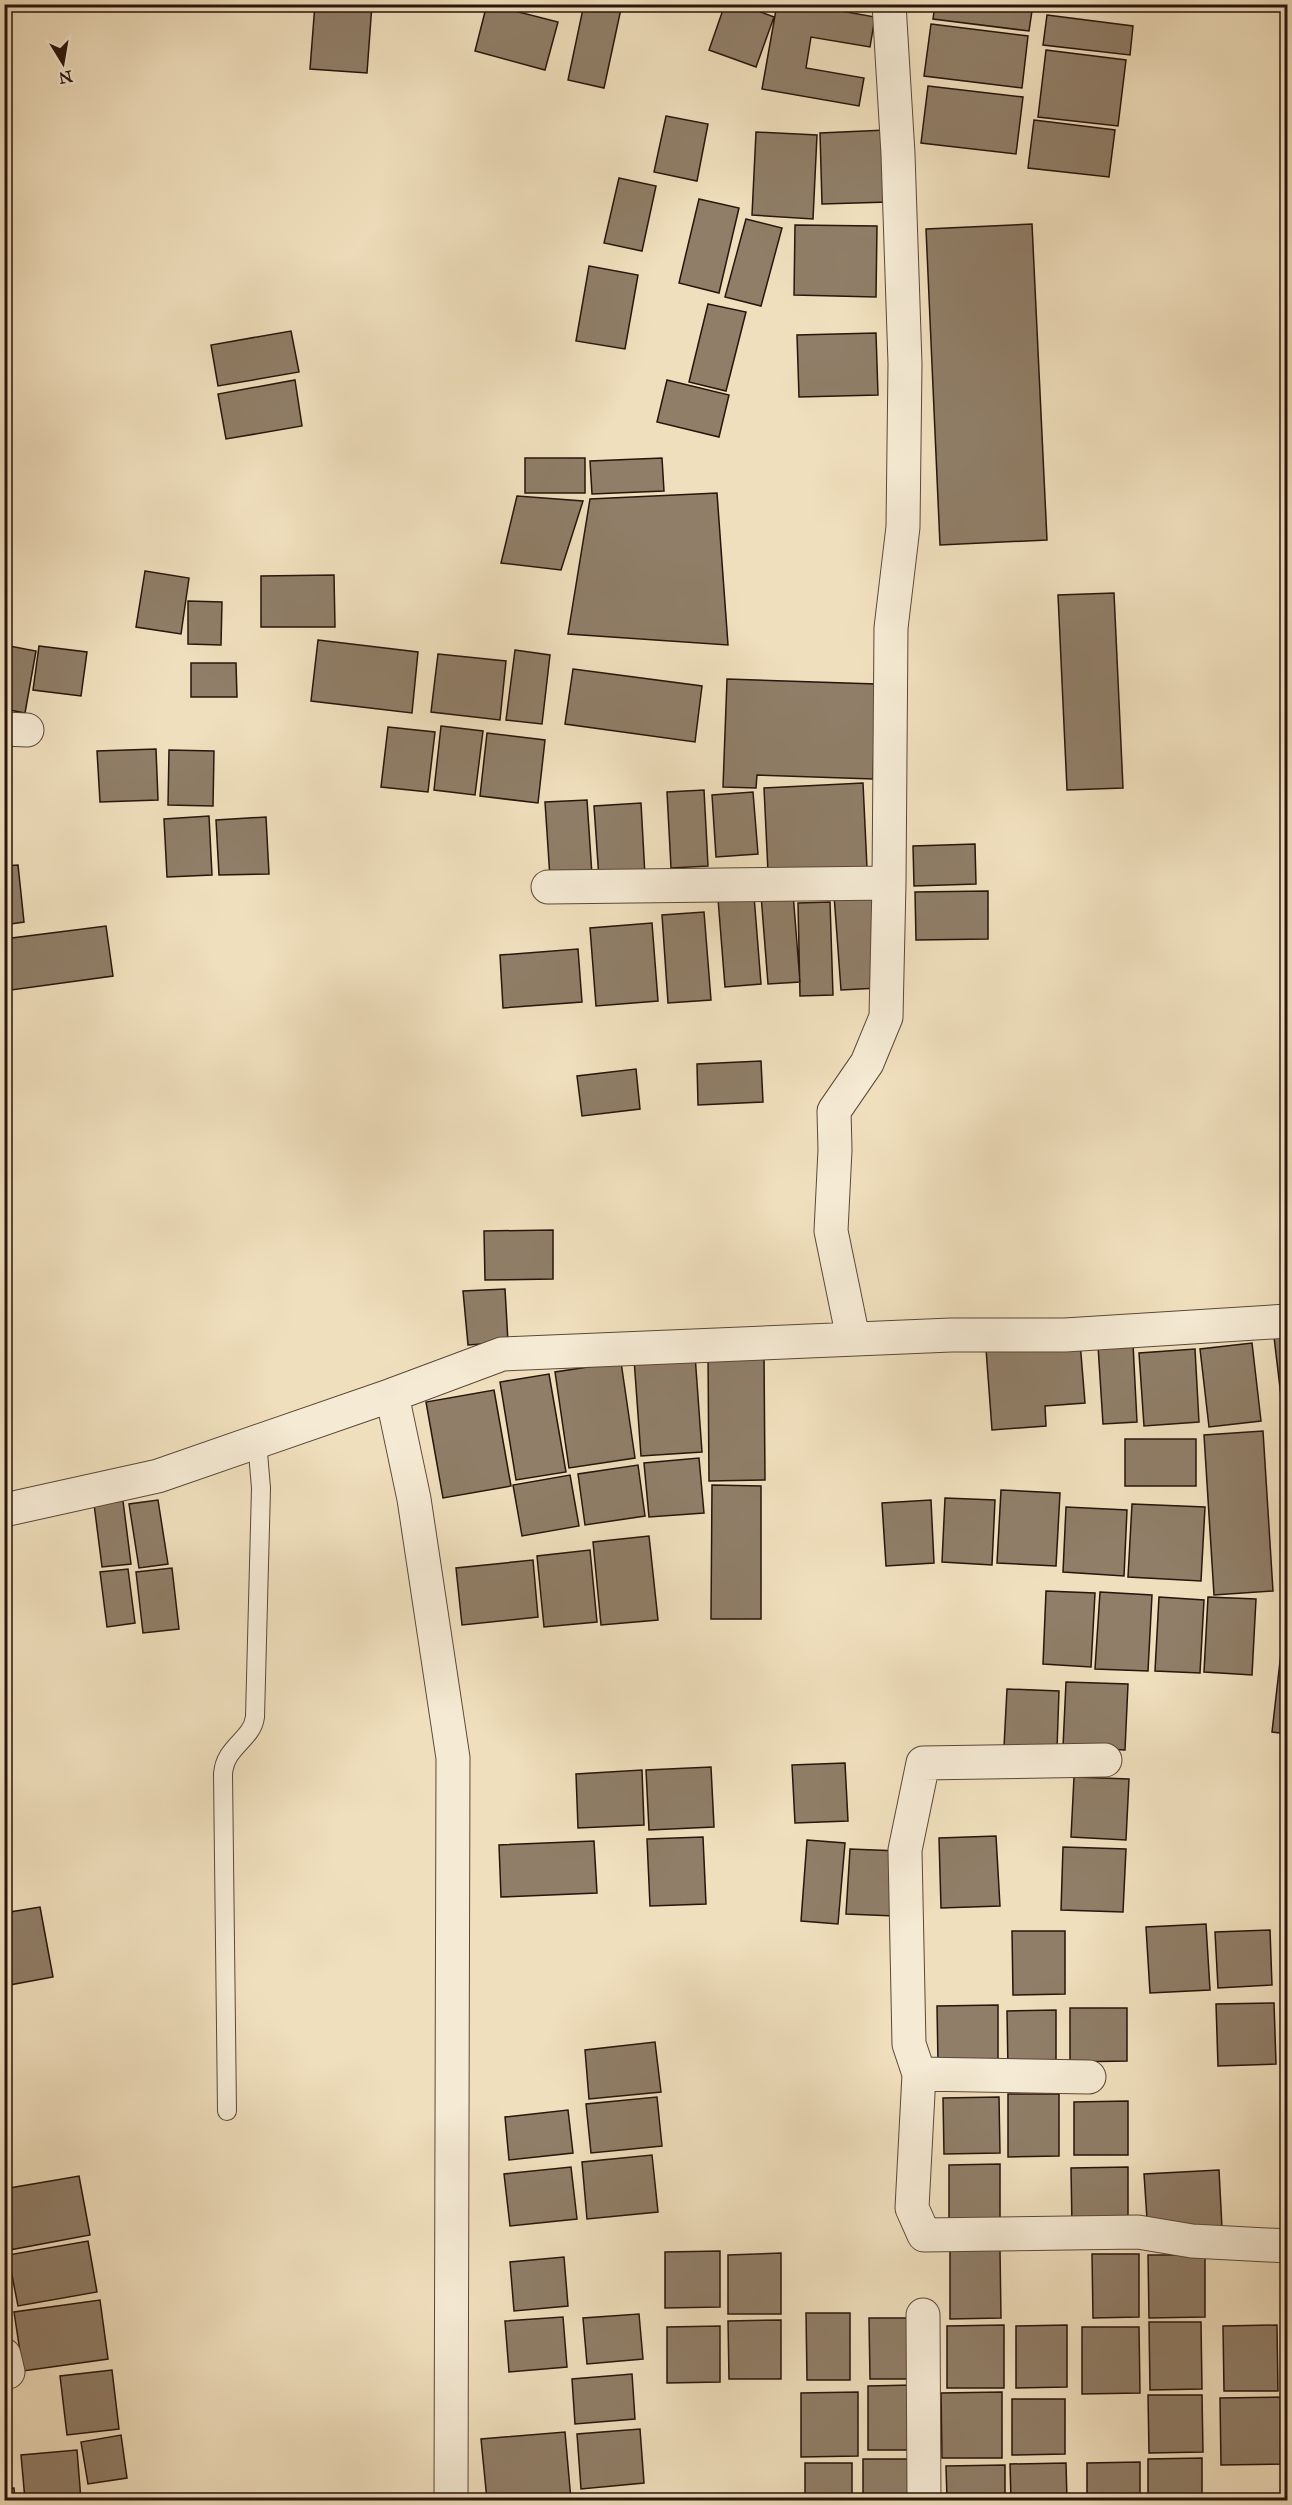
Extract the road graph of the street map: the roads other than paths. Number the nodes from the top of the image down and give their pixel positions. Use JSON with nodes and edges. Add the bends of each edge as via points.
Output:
{"nodes":[{"id":1,"x":889,"y":4,"type":"edge"},
{"id":2,"x":890,"y":883,"type":"junction"},
{"id":3,"x":548,"y":887,"type":"dead end"},
{"id":4,"x":1287,"y":1321,"type":"edge"},
{"id":5,"x":853,"y":1338,"type":"junction"},
{"id":6,"x":392,"y":1395,"type":"junction"},
{"id":7,"x":258,"y":1441,"type":"junction"},
{"id":8,"x":4,"y":1510,"type":"edge"},
{"id":9,"x":1105,"y":1760,"type":"dead end"},
{"id":10,"x":919,"y":2074,"type":"junction"},
{"id":11,"x":1089,"y":2077,"type":"dead end"},
{"id":12,"x":227,"y":2111,"type":"dead end"},
{"id":13,"x":1287,"y":2246,"type":"edge"},
{"id":14,"x":923,"y":2315,"type":"dead end"},
{"id":15,"x":451,"y":2500,"type":"edge"},
{"id":16,"x":924,"y":2500,"type":"edge"}],
"edges":[{"from":1,"to":2,"type":"street","via":[[904,364],[903,527],[891,628]]},
{"from":2,"to":3,"type":"street"},
{"from":2,"to":5,"type":"street","via":[[886,1017],[867,1063],[834,1111],[831,1231]]},
{"from":4,"to":5,"type":"street","via":[[1065,1335]]},
{"from":5,"to":6,"type":"street","via":[[502,1354]]},
{"from":6,"to":7,"type":"street"},
{"from":6,"to":15,"type":"street","via":[[414,1499],[453,1758]]},
{"from":7,"to":8,"type":"street","via":[[158,1476]]},
{"from":7,"to":12,"type":"lane","via":[[261,1488],[255,1718],[251,1730],[224,1762],[223,1774]]},
{"from":9,"to":10,"type":"street","via":[[923,1763],[904,1850],[909,2044]]},
{"from":10,"to":11,"type":"street"},
{"from":10,"to":13,"type":"street","via":[[912,2208],[924,2235],[1138,2232],[1192,2241]]},
{"from":14,"to":16,"type":"street"}]}
